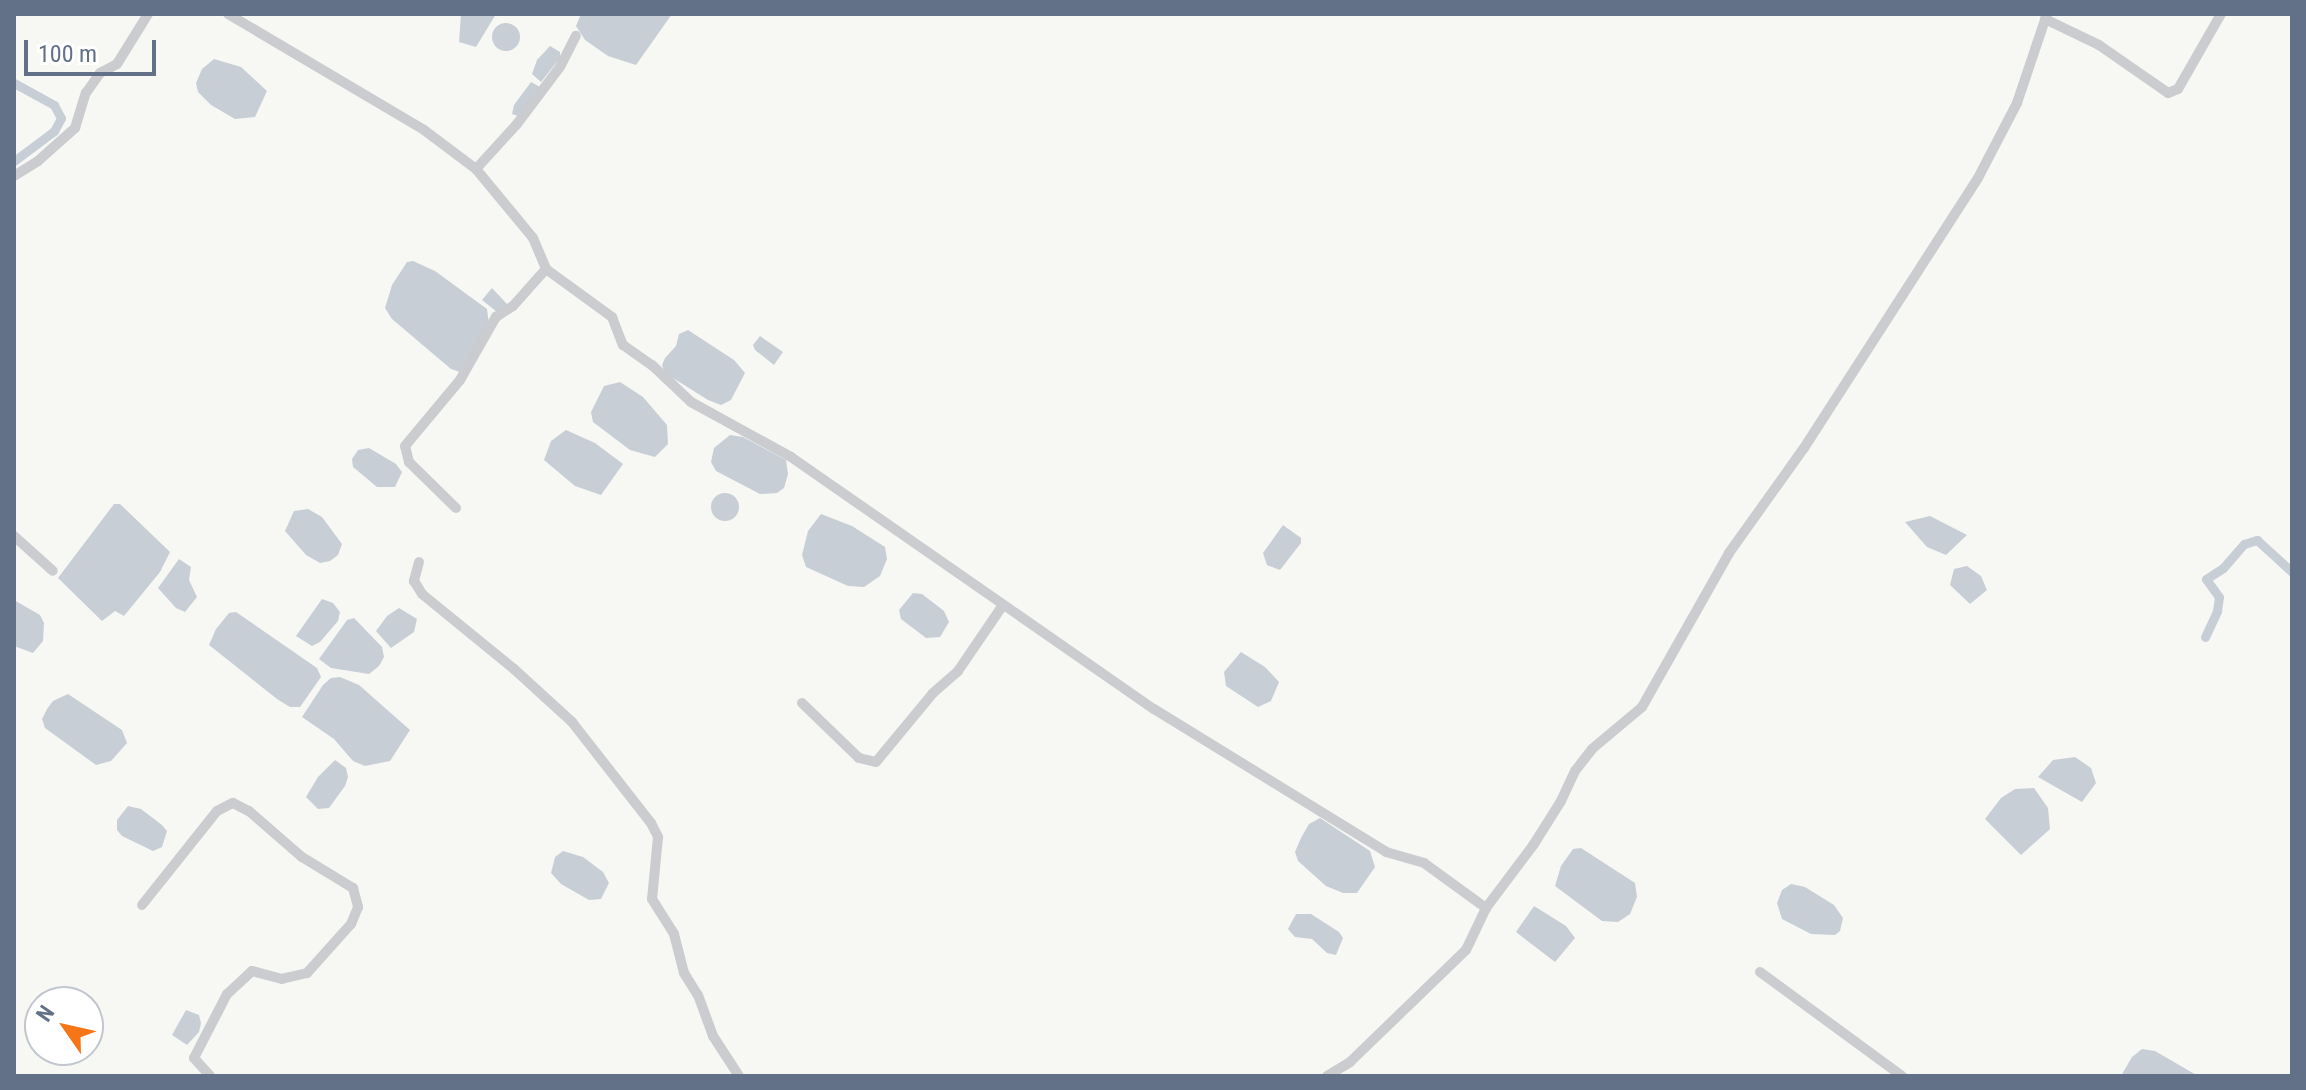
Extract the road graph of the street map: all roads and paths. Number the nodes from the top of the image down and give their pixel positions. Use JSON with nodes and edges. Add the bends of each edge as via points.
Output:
{"nodes":[{"id":1,"x":148,"y":14,"type":"edge"},
{"id":2,"x":228,"y":14,"type":"edge"},
{"id":3,"x":2221,"y":14,"type":"edge"},
{"id":4,"x":2046,"y":17,"type":"edge"},
{"id":5,"x":576,"y":36,"type":"dead end"},
{"id":6,"x":476,"y":169,"type":"junction"},
{"id":7,"x":14,"y":176,"type":"edge"},
{"id":8,"x":546,"y":269,"type":"junction"},
{"id":9,"x":456,"y":508,"type":"dead end"},
{"id":10,"x":14,"y":536,"type":"edge"},
{"id":11,"x":419,"y":562,"type":"dead end"},
{"id":12,"x":53,"y":571,"type":"dead end"},
{"id":13,"x":1003,"y":605,"type":"junction"},
{"id":14,"x":802,"y":703,"type":"dead end"},
{"id":15,"x":142,"y":905,"type":"dead end"},
{"id":16,"x":1486,"y":908,"type":"junction"},
{"id":17,"x":1760,"y":972,"type":"dead end"},
{"id":18,"x":210,"y":1076,"type":"edge"},
{"id":19,"x":739,"y":1076,"type":"edge"},
{"id":20,"x":1327,"y":1076,"type":"edge"},
{"id":21,"x":1902,"y":1076,"type":"edge"}],
"edges":[{"from":1,"to":7,"type":"street","via":[[117,64],[100,73],[86,93],[75,128]]},
{"from":2,"to":6,"type":"street","via":[[424,130]]},
{"from":3,"to":4,"type":"street","via":[[2178,89],[2168,93],[2099,45]]},
{"from":4,"to":16,"type":"street","via":[[2017,103],[1978,178],[1804,448],[1729,553],[1642,707],[1592,749],[1534,844]]},
{"from":5,"to":6,"type":"street","via":[[560,67]]},
{"from":6,"to":8,"type":"street","via":[[533,238]]},
{"from":8,"to":9,"type":"street","via":[[496,317],[460,380],[405,446],[409,462]]},
{"from":8,"to":13,"type":"street","via":[[612,317],[623,345],[691,402],[791,457]]},
{"from":10,"to":12,"type":"street"},
{"from":11,"to":19,"type":"street","via":[[414,581],[422,594],[572,722],[651,823],[658,837],[652,899],[674,934],[684,973],[713,1036]]},
{"from":13,"to":14,"type":"street","via":[[958,671],[876,762],[859,758]]},
{"from":13,"to":16,"type":"street","via":[[1198,736],[1386,852],[1424,863]]},
{"from":15,"to":18,"type":"street","via":[[217,811],[233,803],[302,857],[353,888],[358,907],[351,924],[307,973],[282,979],[252,971],[227,994],[194,1058]]},
{"from":16,"to":20,"type":"street","via":[[1466,950],[1350,1062]]},
{"from":17,"to":21,"type":"street"}]}
